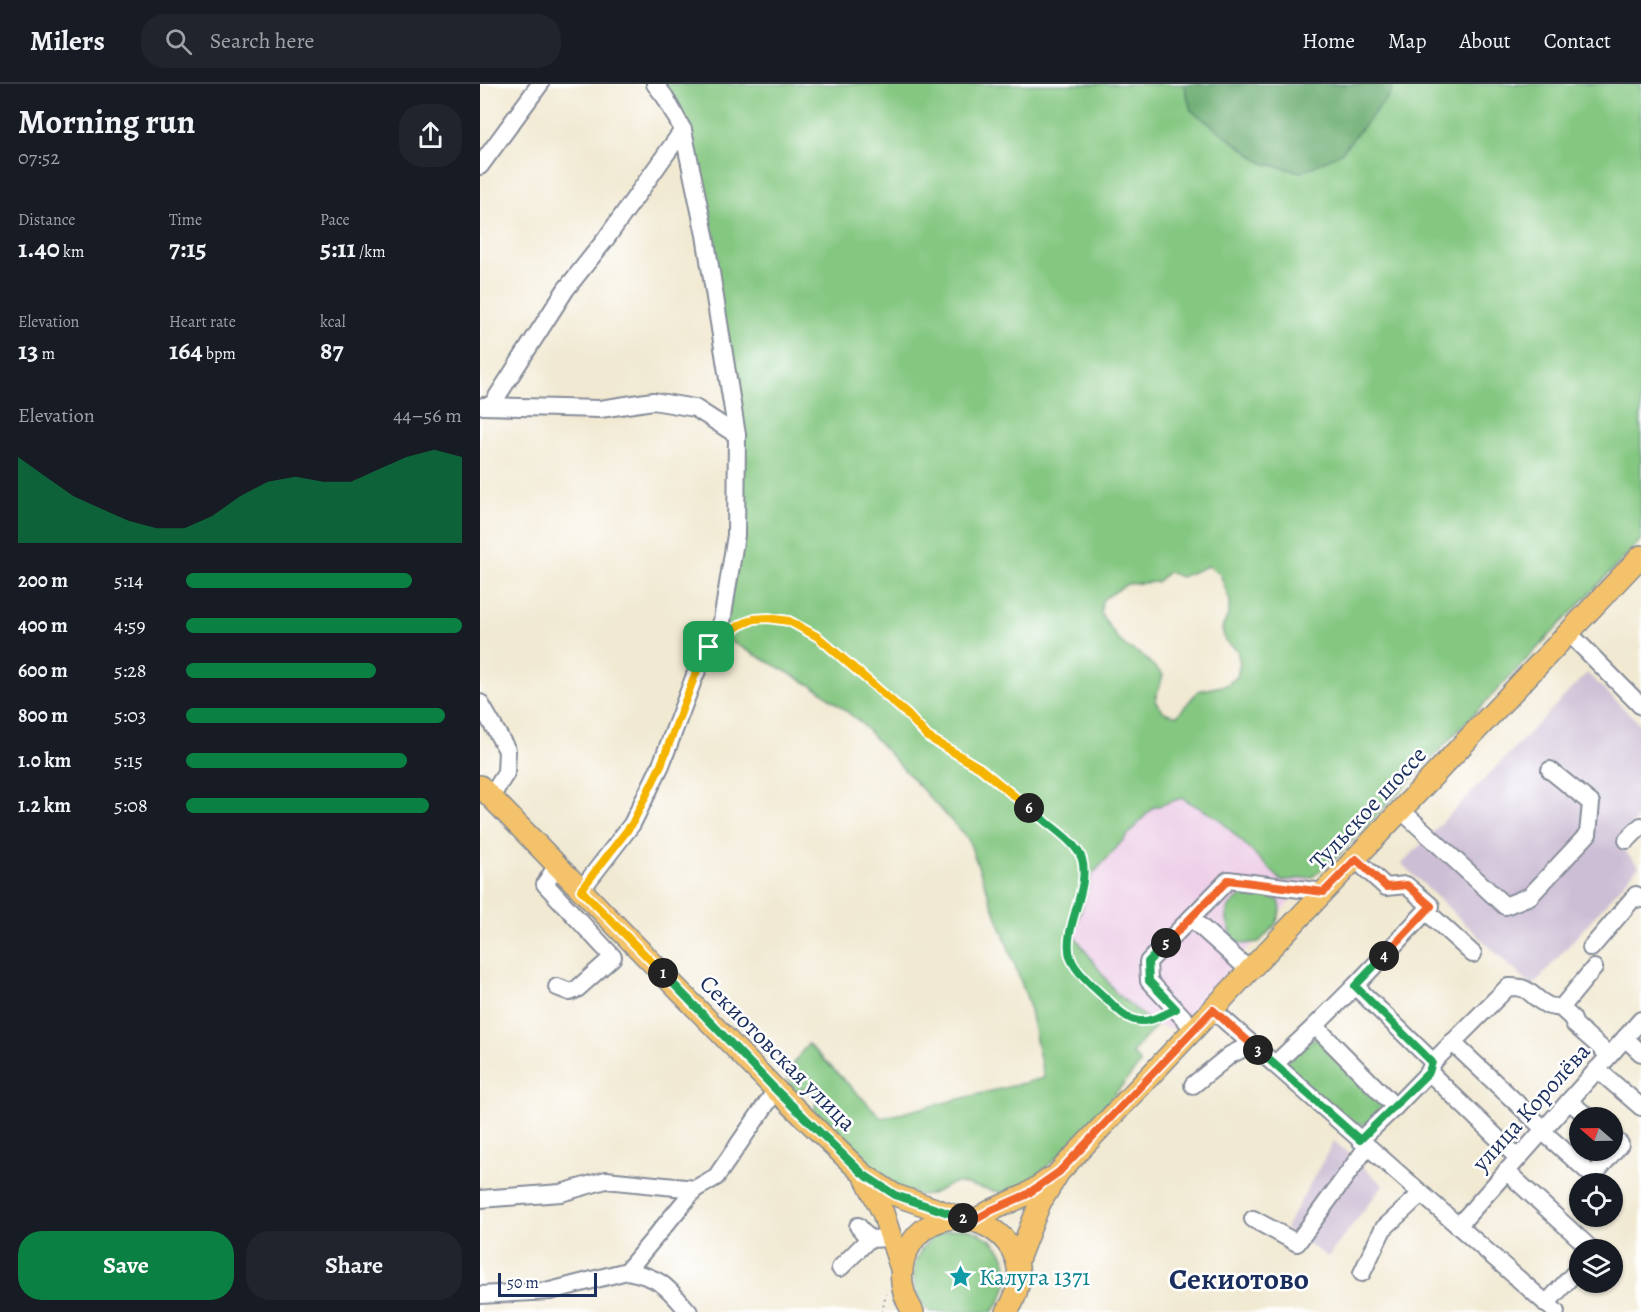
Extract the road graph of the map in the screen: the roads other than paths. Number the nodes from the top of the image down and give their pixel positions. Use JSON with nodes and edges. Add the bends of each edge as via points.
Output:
{"nodes":[{"id":1,"x":540,"y":84,"type":"edge"},
{"id":2,"x":655,"y":84,"type":"edge"},
{"id":3,"x":683,"y":130,"type":"junction"},
{"id":4,"x":480,"y":166,"type":"edge"},
{"id":5,"x":485,"y":406,"type":"edge"},
{"id":6,"x":737,"y":435,"type":"junction"},
{"id":7,"x":1641,"y":556,"type":"edge"},
{"id":8,"x":1569,"y":633,"type":"junction"},
{"id":9,"x":480,"y":703,"type":"edge"},
{"id":10,"x":1641,"y":706,"type":"edge"},
{"id":11,"x":1550,"y":770,"type":"dead end"},
{"id":12,"x":485,"y":791,"type":"edge"},
{"id":13,"x":1401,"y":810,"type":"junction"},
{"id":14,"x":1641,"y":826,"type":"edge"},
{"id":15,"x":1628,"y":840,"type":"dead end"},
{"id":16,"x":1356,"y":859,"type":"junction"},
{"id":17,"x":557,"y":865,"type":"junction"},
{"id":18,"x":581,"y":890,"type":"junction"},
{"id":19,"x":1324,"y":892,"type":"junction"},
{"id":20,"x":1641,"y":899,"type":"edge"},
{"id":21,"x":1426,"y":911,"type":"junction"},
{"id":22,"x":1191,"y":918,"type":"junction"},
{"id":23,"x":1591,"y":948,"type":"dead end"},
{"id":24,"x":1473,"y":954,"type":"dead end"},
{"id":25,"x":1594,"y":968,"type":"dead end"},
{"id":26,"x":1250,"y":970,"type":"junction"},
{"id":27,"x":1355,"y":986,"type":"junction"},
{"id":28,"x":557,"y":987,"type":"dead end"},
{"id":29,"x":1561,"y":1008,"type":"junction"},
{"id":30,"x":1213,"y":1010,"type":"junction"},
{"id":31,"x":1641,"y":1020,"type":"edge"},
{"id":32,"x":1315,"y":1026,"type":"junction"},
{"id":33,"x":1194,"y":1029,"type":"junction"},
{"id":34,"x":1625,"y":1038,"type":"junction"},
{"id":35,"x":1452,"y":1042,"type":"junction"},
{"id":36,"x":1252,"y":1044,"type":"junction"},
{"id":37,"x":1641,"y":1053,"type":"edge"},
{"id":38,"x":1609,"y":1055,"type":"junction"},
{"id":39,"x":1275,"y":1064,"type":"junction"},
{"id":40,"x":1431,"y":1067,"type":"junction"},
{"id":41,"x":1597,"y":1069,"type":"junction"},
{"id":42,"x":1193,"y":1085,"type":"dead end"},
{"id":43,"x":776,"y":1090,"type":"junction"},
{"id":44,"x":1569,"y":1101,"type":"junction"},
{"id":45,"x":1395,"y":1107,"type":"junction"},
{"id":46,"x":1576,"y":1107,"type":"edge"},
{"id":47,"x":1641,"y":1107,"type":"edge"},
{"id":48,"x":1543,"y":1130,"type":"junction"},
{"id":49,"x":1364,"y":1143,"type":"junction"},
{"id":50,"x":1569,"y":1154,"type":"edge"},
{"id":51,"x":1518,"y":1158,"type":"junction"},
{"id":52,"x":1577,"y":1161,"type":"edge"},
{"id":53,"x":1606,"y":1161,"type":"edge"},
{"id":54,"x":1506,"y":1171,"type":"junction"},
{"id":55,"x":1059,"y":1172,"type":"junction"},
{"id":56,"x":863,"y":1174,"type":"junction"},
{"id":57,"x":695,"y":1189,"type":"junction"},
{"id":58,"x":1421,"y":1194,"type":"junction"},
{"id":59,"x":480,"y":1199,"type":"edge"},
{"id":60,"x":968,"y":1219,"type":"junction"},
{"id":61,"x":1253,"y":1219,"type":"dead end"},
{"id":62,"x":858,"y":1226,"type":"dead end"},
{"id":63,"x":1458,"y":1226,"type":"junction"},
{"id":64,"x":891,"y":1238,"type":"junction"},
{"id":65,"x":869,"y":1239,"type":"junction"},
{"id":66,"x":1580,"y":1239,"type":"edge"},
{"id":67,"x":840,"y":1268,"type":"dead end"},
{"id":68,"x":627,"y":1271,"type":"junction"},
{"id":69,"x":1018,"y":1271,"type":"junction"},
{"id":70,"x":1362,"y":1273,"type":"dead end"},
{"id":71,"x":902,"y":1281,"type":"junction"},
{"id":72,"x":1569,"y":1283,"type":"edge"},
{"id":73,"x":480,"y":1294,"type":"edge"},
{"id":74,"x":1551,"y":1308,"type":"edge"},
{"id":75,"x":688,"y":1312,"type":"edge"},
{"id":76,"x":894,"y":1312,"type":"edge"},
{"id":77,"x":913,"y":1312,"type":"edge"},
{"id":78,"x":1007,"y":1312,"type":"edge"},
{"id":79,"x":1029,"y":1312,"type":"edge"}],
"edges":[{"from":1,"to":4,"type":"street"},
{"from":2,"to":3,"type":"street"},
{"from":3,"to":5,"type":"street"},
{"from":3,"to":6,"type":"street","via":[[705,235]]},
{"from":5,"to":6,"type":"street","via":[[600,408],[653,401],[695,408]]},
{"from":6,"to":18,"type":"street","via":[[736,535],[722,621],[632,824]]},
{"from":7,"to":8,"type":"main road","name":"Тульское шоссе"},
{"from":8,"to":10,"type":"street"},
{"from":8,"to":13,"type":"main road","name":"Тульское шоссе"},
{"from":9,"to":12,"type":"street","via":[[507,750],[506,773]]},
{"from":11,"to":13,"type":"street","via":[[1591,803],[1588,834],[1530,896],[1505,906]]},
{"from":12,"to":17,"type":"main road","name":"Секиотовская улица"},
{"from":13,"to":16,"type":"main road","name":"Тульское шоссе"},
{"from":14,"to":15,"type":"street"},
{"from":16,"to":19,"type":"main road","name":"Тульское шоссе"},
{"from":16,"to":21,"type":"street","via":[[1386,887],[1407,885],[1431,906]]},
{"from":17,"to":18,"type":"main road","name":"Секиотовская улица"},
{"from":17,"to":28,"type":"street","via":[[545,884],[614,957],[570,992]]},
{"from":18,"to":43,"type":"main road","name":"Секиотовская улица"},
{"from":19,"to":22,"type":"street","via":[[1228,880]]},
{"from":19,"to":26,"type":"main road","name":"Тульское шоссе"},
{"from":20,"to":23,"type":"street","via":[[1636,895]]},
{"from":21,"to":24,"type":"street"},
{"from":21,"to":27,"type":"street"},
{"from":22,"to":26,"type":"street"},
{"from":22,"to":33,"type":"street","via":[[1148,962],[1149,981]]},
{"from":25,"to":29,"type":"street"},
{"from":26,"to":30,"type":"main road","name":"Тульское шоссе"},
{"from":27,"to":32,"type":"street"},
{"from":27,"to":40,"type":"street"},
{"from":29,"to":35,"type":"street","via":[[1547,1005],[1532,992],[1508,987]]},
{"from":29,"to":38,"type":"street"},
{"from":30,"to":33,"type":"main road","name":"Тульское шоссе"},
{"from":30,"to":36,"type":"street"},
{"from":31,"to":34,"type":"street","name":"улица Королёва"},
{"from":32,"to":39,"type":"street"},
{"from":32,"to":45,"type":"street"},
{"from":33,"to":55,"type":"main road","name":"Тульское шоссе"},
{"from":34,"to":37,"type":"street"},
{"from":34,"to":38,"type":"street","name":"улица Королёва"},
{"from":35,"to":40,"type":"street"},
{"from":35,"to":48,"type":"street"},
{"from":36,"to":39,"type":"street"},
{"from":36,"to":42,"type":"street","via":[[1230,1055]]},
{"from":38,"to":41,"type":"street","name":"улица Королёва"},
{"from":39,"to":49,"type":"street"},
{"from":40,"to":45,"type":"street"},
{"from":40,"to":51,"type":"street"},
{"from":41,"to":44,"type":"street","name":"улица Королёва"},
{"from":41,"to":47,"type":"street"},
{"from":43,"to":56,"type":"main road","name":"Секиотовская улица"},
{"from":43,"to":57,"type":"street","via":[[717,1178]]},
{"from":44,"to":46,"type":"street"},
{"from":44,"to":48,"type":"street","name":"улица Королёва"},
{"from":45,"to":49,"type":"street"},
{"from":48,"to":50,"type":"street"},
{"from":48,"to":51,"type":"street","name":"улица Королёва"},
{"from":49,"to":58,"type":"street"},
{"from":49,"to":61,"type":"street","via":[[1297,1243]]},
{"from":51,"to":54,"type":"street","name":"улица Королёва"},
{"from":52,"to":53,"type":"street","via":[[1593,1176]]},
{"from":54,"to":63,"type":"street","name":"улица Королёва"},
{"from":54,"to":66,"type":"street"},
{"from":55,"to":60,"type":"main road","via":[[1026,1195]]},
{"from":55,"to":69,"type":"main road","via":[[1040,1203]]},
{"from":56,"to":60,"type":"main road","via":[[895,1195]]},
{"from":56,"to":64,"type":"main road"},
{"from":57,"to":59,"type":"street","via":[[606,1180],[561,1193]]},
{"from":57,"to":68,"type":"street"},
{"from":58,"to":63,"type":"street"},
{"from":58,"to":70,"type":"street","via":[[1383,1229]]},
{"from":60,"to":69,"type":"main road","via":[[1002,1235],[1014,1252]]},
{"from":60,"to":71,"type":"main road","via":[[933,1225],[917,1237],[907,1253]]},
{"from":62,"to":65,"type":"street"},
{"from":63,"to":74,"type":"street"},
{"from":64,"to":65,"type":"street"},
{"from":64,"to":71,"type":"main road"},
{"from":65,"to":67,"type":"street"},
{"from":68,"to":73,"type":"street","via":[[550,1291]]},
{"from":68,"to":75,"type":"street","via":[[665,1285]]},
{"from":69,"to":78,"type":"main road","via":[[1013,1303]]},
{"from":69,"to":79,"type":"main road"},
{"from":71,"to":76,"type":"main road"},
{"from":71,"to":77,"type":"main road"},
{"from":72,"to":74,"type":"street"}]}
